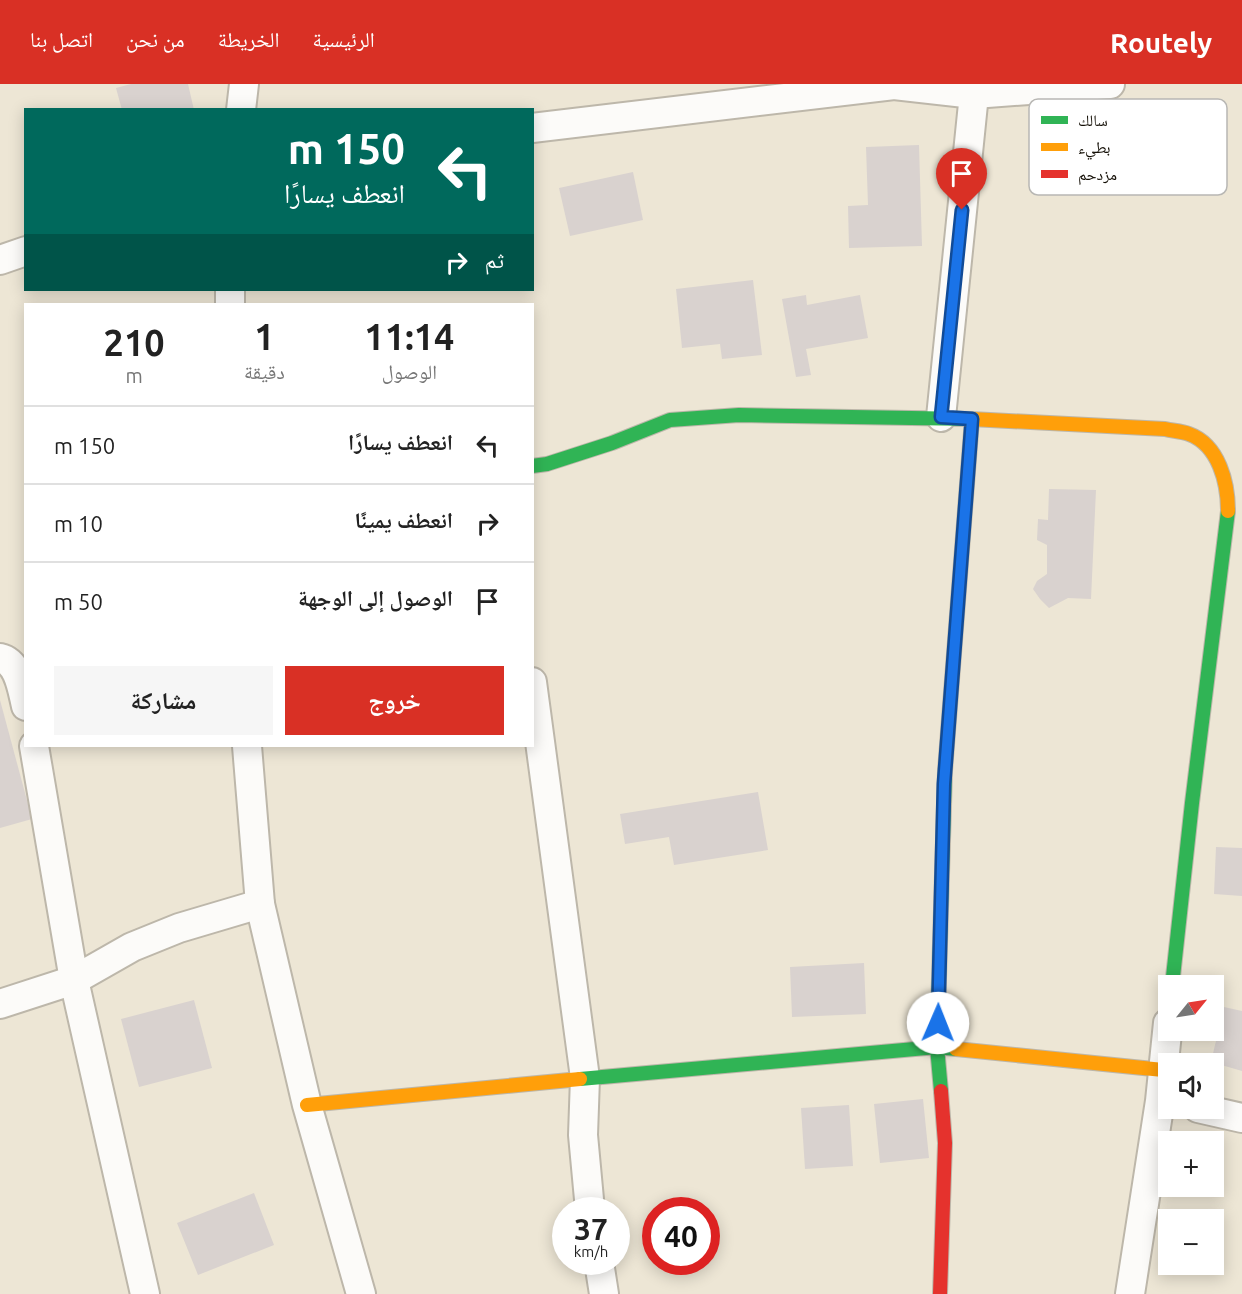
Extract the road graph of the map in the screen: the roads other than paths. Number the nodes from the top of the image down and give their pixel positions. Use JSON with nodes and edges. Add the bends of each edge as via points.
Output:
{"nodes":[{"id":1,"x":244,"y":84,"type":"edge"},
{"id":2,"x":1110,"y":84,"type":"edge"},
{"id":3,"x":974,"y":94,"type":"junction"},
{"id":4,"x":241,"y":108,"type":"edge"},
{"id":5,"x":534,"y":128,"type":"edge"},
{"id":6,"x":24,"y":253,"type":"edge"},
{"id":7,"x":0,"y":260,"type":"edge"},
{"id":8,"x":941,"y":417,"type":"junction"},
{"id":9,"x":972,"y":419,"type":"junction"},
{"id":10,"x":534,"y":466,"type":"edge"},
{"id":11,"x":0,"y":658,"type":"edge"},
{"id":12,"x":534,"y":697,"type":"edge"},
{"id":13,"x":24,"y":699,"type":"edge"},
{"id":14,"x":34,"y":747,"type":"edge"},
{"id":15,"x":247,"y":747,"type":"edge"},
{"id":16,"x":260,"y":904,"type":"junction"},
{"id":17,"x":1173,"y":975,"type":"edge"},
{"id":18,"x":74,"y":980,"type":"junction"},
{"id":19,"x":0,"y":1004,"type":"edge"},
{"id":20,"x":937,"y":1047,"type":"junction"},
{"id":21,"x":1158,"y":1069,"type":"edge"},
{"id":22,"x":585,"y":1077,"type":"junction"},
{"id":23,"x":307,"y":1105,"type":"junction"},
{"id":24,"x":1224,"y":1114,"type":"edge"},
{"id":25,"x":1242,"y":1118,"type":"edge"},
{"id":26,"x":1161,"y":1119,"type":"edge"},
{"id":27,"x":589,"y":1197,"type":"edge"},
{"id":28,"x":600,"y":1275,"type":"edge"},
{"id":29,"x":145,"y":1294,"type":"edge"},
{"id":30,"x":361,"y":1294,"type":"edge"},
{"id":31,"x":604,"y":1294,"type":"edge"},
{"id":32,"x":940,"y":1294,"type":"edge"},
{"id":33,"x":1130,"y":1294,"type":"edge"}],
"edges":[{"from":1,"to":4,"type":"street"},
{"from":2,"to":3,"type":"street"},
{"from":3,"to":5,"type":"street","via":[[894,85]]},
{"from":3,"to":8,"type":"street"},
{"from":6,"to":7,"type":"street"},
{"from":8,"to":9,"type":"street"},
{"from":8,"to":10,"type":"street","via":[[739,415],[670,420],[567,458]]},
{"from":9,"to":17,"type":"street","via":[[1164,429],[1190,434],[1206,446],[1227,486],[1228,510]]},
{"from":9,"to":20,"type":"street","via":[[944,784]]},
{"from":11,"to":13,"type":"street","via":[[15,670]]},
{"from":12,"to":22,"type":"street"},
{"from":14,"to":18,"type":"street"},
{"from":15,"to":16,"type":"street"},
{"from":16,"to":18,"type":"street","via":[[179,928]]},
{"from":16,"to":23,"type":"street"},
{"from":18,"to":19,"type":"street"},
{"from":18,"to":29,"type":"street"},
{"from":20,"to":21,"type":"street"},
{"from":20,"to":22,"type":"street"},
{"from":20,"to":32,"type":"street","via":[[945,1143]]},
{"from":22,"to":23,"type":"street"},
{"from":22,"to":27,"type":"street","via":[[583,1135]]},
{"from":23,"to":30,"type":"street"},
{"from":24,"to":25,"type":"street"},
{"from":26,"to":33,"type":"street"},
{"from":28,"to":31,"type":"street"}]}
